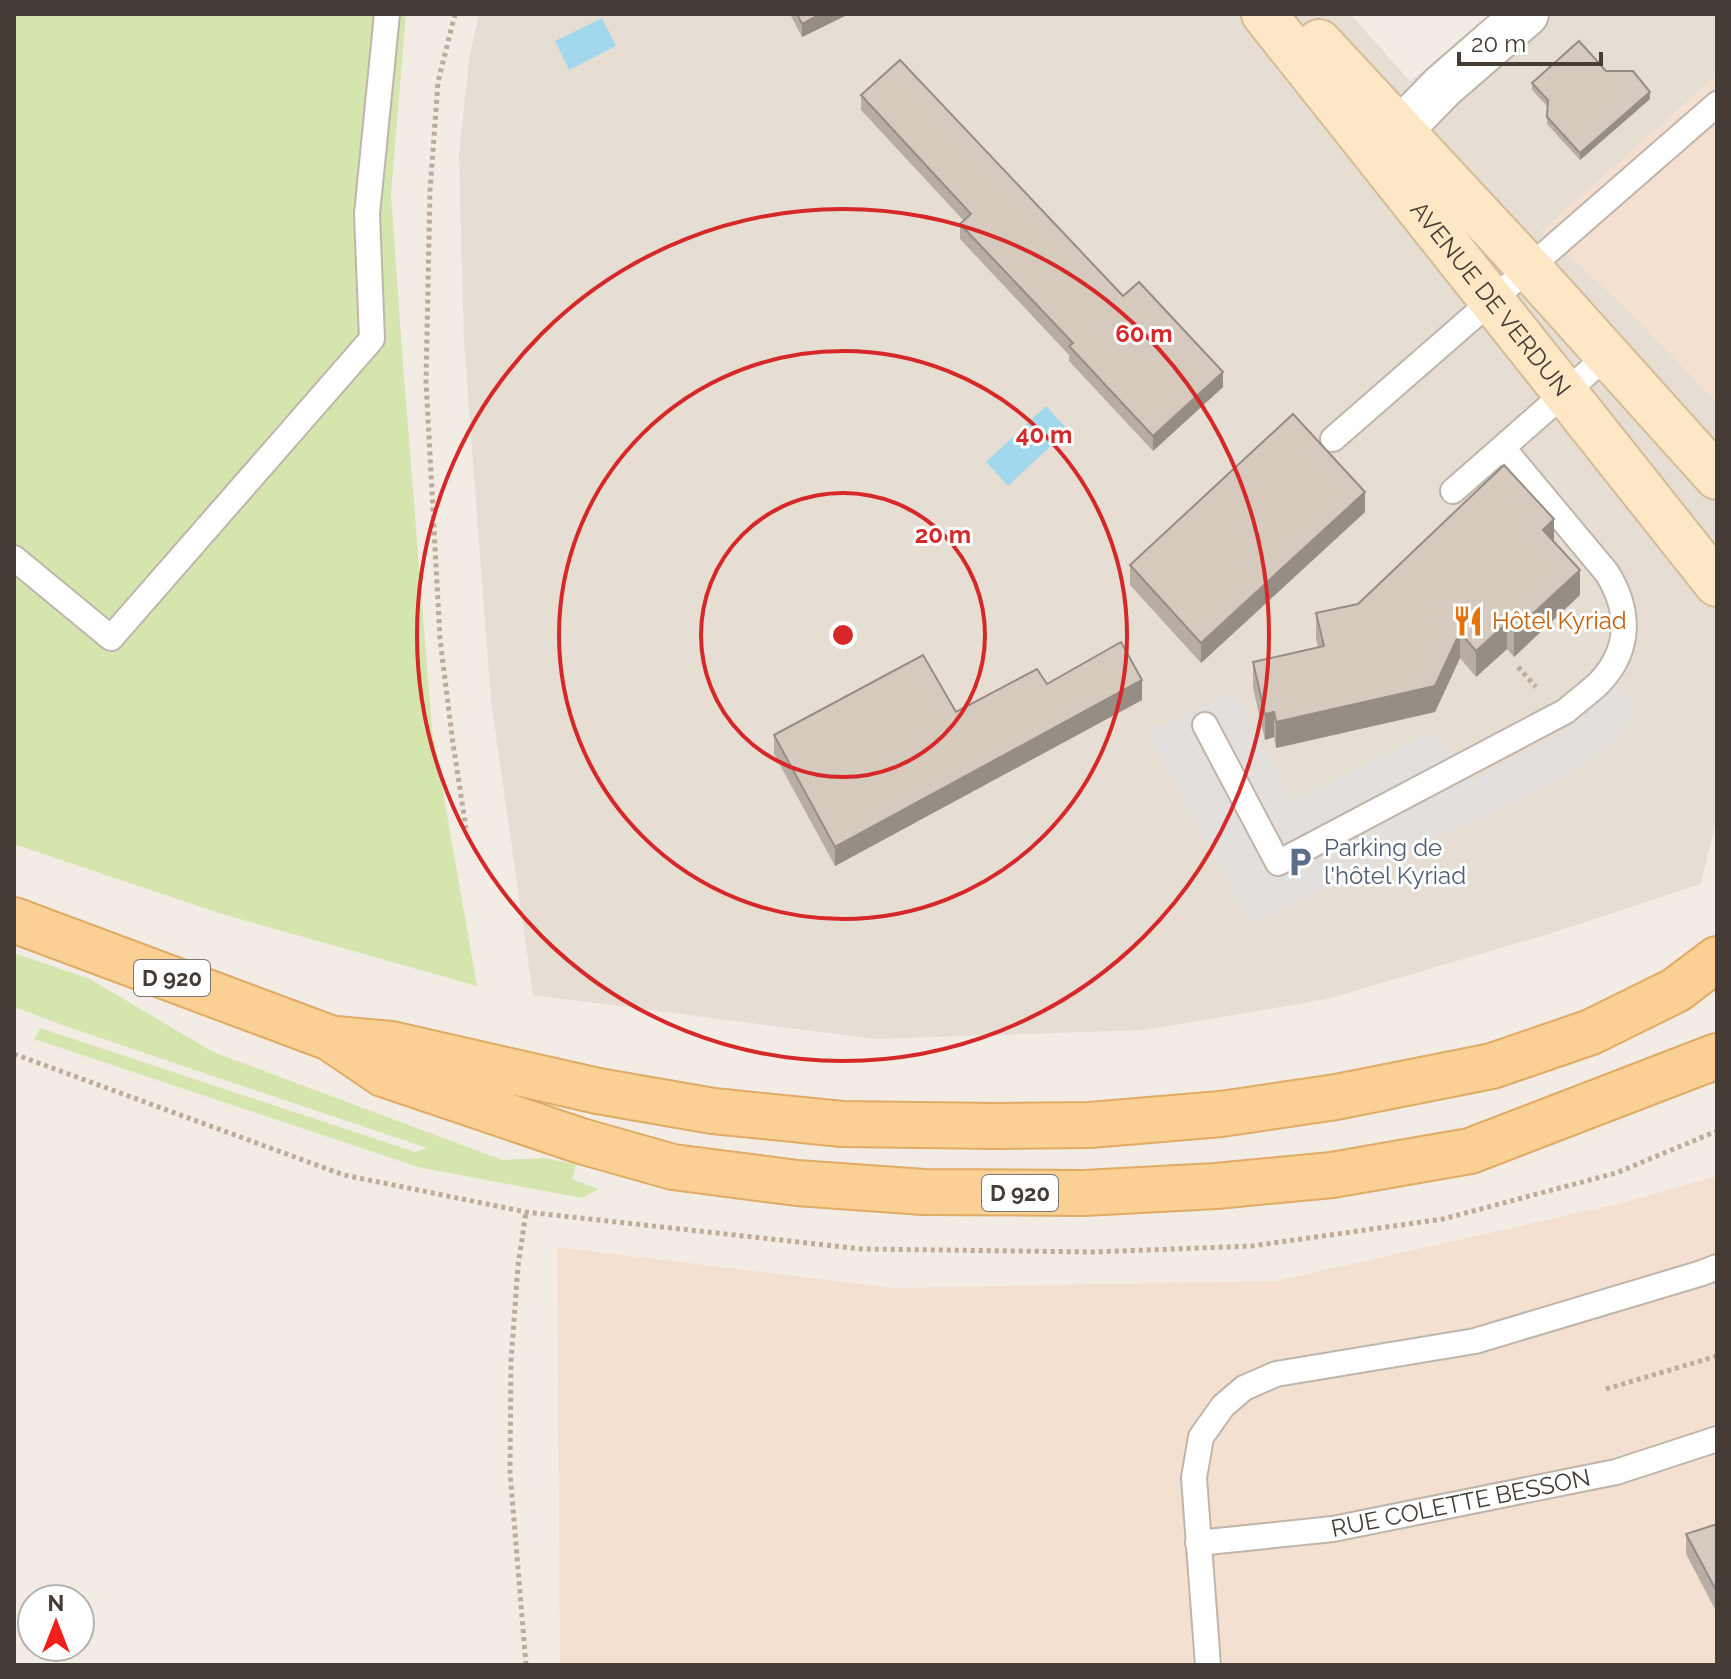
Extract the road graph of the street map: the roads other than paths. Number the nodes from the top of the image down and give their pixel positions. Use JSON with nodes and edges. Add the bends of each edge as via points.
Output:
{"nodes":[{"id":1,"x":387,"y":14,"type":"edge"},
{"id":2,"x":1264,"y":14,"type":"edge"},
{"id":3,"x":1293,"y":14,"type":"edge"},
{"id":4,"x":1526,"y":14,"type":"edge"},
{"id":5,"x":1717,"y":104,"type":"edge"},
{"id":6,"x":1401,"y":129,"type":"junction"},
{"id":7,"x":1530,"y":269,"type":"junction"},
{"id":8,"x":1493,"y":301,"type":"junction"},
{"id":9,"x":1608,"y":355,"type":"junction"},
{"id":10,"x":1565,"y":393,"type":"junction"},
{"id":11,"x":1333,"y":439,"type":"dead end"},
{"id":12,"x":1503,"y":448,"type":"junction"},
{"id":13,"x":1717,"y":477,"type":"edge"},
{"id":14,"x":1453,"y":491,"type":"dead end"},
{"id":15,"x":14,"y":558,"type":"edge"},
{"id":16,"x":1717,"y":584,"type":"edge"},
{"id":17,"x":1205,"y":725,"type":"dead end"},
{"id":18,"x":14,"y":920,"type":"edge"},
{"id":19,"x":1717,"y":959,"type":"edge"},
{"id":20,"x":330,"y":1038,"type":"junction"},
{"id":21,"x":1717,"y":1056,"type":"edge"},
{"id":22,"x":1717,"y":1267,"type":"edge"},
{"id":23,"x":1717,"y":1439,"type":"edge"},
{"id":24,"x":1198,"y":1543,"type":"junction"},
{"id":25,"x":1208,"y":1665,"type":"edge"}],
"edges":[{"from":1,"to":15,"type":"lane","via":[[367,214],[372,339],[111,638]]},
{"from":2,"to":8,"type":"main road","name":"AVENUE DE VERDUN"},
{"from":3,"to":6,"type":"main road","name":"AVENUE DE VERDUN"},
{"from":4,"to":6,"type":"street"},
{"from":5,"to":7,"type":"lane"},
{"from":6,"to":7,"type":"main road","name":"AVENUE DE VERDUN"},
{"from":7,"to":8,"type":"lane"},
{"from":7,"to":9,"type":"main road","name":"AVENUE DE VERDUN"},
{"from":8,"to":10,"type":"main road","name":"AVENUE DE VERDUN"},
{"from":8,"to":11,"type":"lane"},
{"from":9,"to":10,"type":"lane"},
{"from":9,"to":13,"type":"main road","name":"AVENUE DE VERDUN"},
{"from":10,"to":12,"type":"lane"},
{"from":10,"to":16,"type":"main road","name":"AVENUE DE VERDUN"},
{"from":12,"to":14,"type":"lane"},
{"from":12,"to":17,"type":"lane","via":[[1618,591],[1624,635],[1601,681],[1566,711],[1278,863]]},
{"from":18,"to":20,"type":"main road","number":"D 920"},
{"from":19,"to":20,"type":"main road","number":"D 920","via":[[1676,990],[1591,1032],[1492,1066],[1221,1114],[1090,1125],[842,1124],[713,1111],[391,1044]]},
{"from":20,"to":21,"type":"main road","number":"D 920","via":[[383,1074],[673,1167],[924,1192],[1084,1193],[1348,1173],[1470,1151]]},
{"from":22,"to":24,"type":"lane","via":[[1475,1341],[1276,1374],[1244,1388],[1201,1437],[1194,1478]]},
{"from":23,"to":24,"type":"lane","name":"RUE COLETTE BESSON","via":[[1616,1472],[1333,1529]]},
{"from":24,"to":25,"type":"lane"}]}
